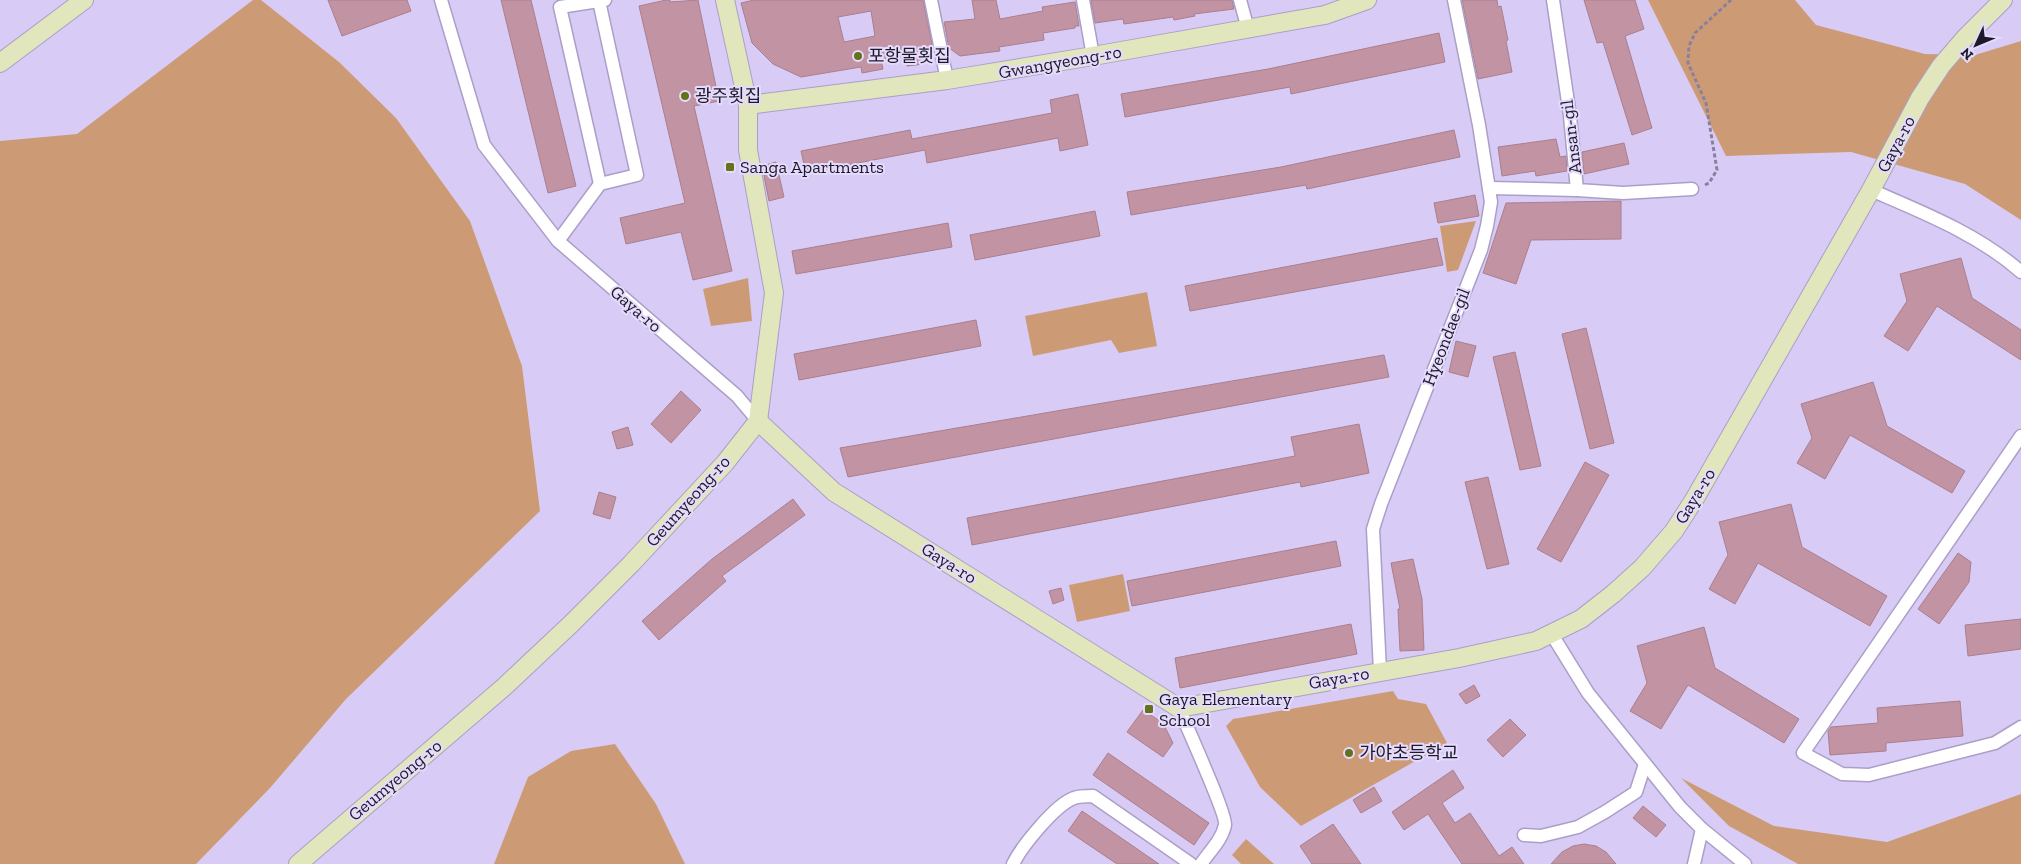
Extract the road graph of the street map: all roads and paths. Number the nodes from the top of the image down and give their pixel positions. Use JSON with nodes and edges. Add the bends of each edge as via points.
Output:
{"nodes":[{"id":1,"x":84,"y":0,"type":"edge"},
{"id":2,"x":441,"y":0,"type":"edge"},
{"id":3,"x":725,"y":0,"type":"edge"},
{"id":4,"x":931,"y":0,"type":"edge"},
{"id":5,"x":1083,"y":0,"type":"edge"},
{"id":6,"x":1240,"y":0,"type":"edge"},
{"id":7,"x":1367,"y":0,"type":"edge"},
{"id":8,"x":1454,"y":0,"type":"edge"},
{"id":9,"x":1553,"y":0,"type":"edge"},
{"id":10,"x":1732,"y":0,"type":"edge"},
{"id":11,"x":2003,"y":0,"type":"edge"},
{"id":12,"x":602,"y":1,"type":"edge"},
{"id":13,"x":1248,"y":29,"type":"junction"},
{"id":14,"x":1093,"y":56,"type":"junction"},
{"id":15,"x":0,"y":63,"type":"edge"},
{"id":16,"x":947,"y":80,"type":"junction"},
{"id":17,"x":748,"y":105,"type":"junction"},
{"id":18,"x":600,"y":184,"type":"junction"},
{"id":19,"x":1489,"y":188,"type":"junction"},
{"id":20,"x":1692,"y":189,"type":"joint"},
{"id":21,"x":1577,"y":190,"type":"junction"},
{"id":22,"x":1871,"y":190,"type":"junction"},
{"id":23,"x":558,"y":240,"type":"junction"},
{"id":24,"x":2021,"y":272,"type":"edge"},
{"id":25,"x":758,"y":421,"type":"junction"},
{"id":26,"x":2021,"y":436,"type":"edge"},
{"id":27,"x":1551,"y":633,"type":"junction"},
{"id":28,"x":1380,"y":671,"type":"junction"},
{"id":29,"x":1179,"y":708,"type":"junction"},
{"id":30,"x":2021,"y":727,"type":"edge"},
{"id":31,"x":1645,"y":764,"type":"junction"},
{"id":32,"x":1702,"y":828,"type":"junction"},
{"id":33,"x":1524,"y":834,"type":"dead end"},
{"id":34,"x":298,"y":864,"type":"edge"},
{"id":35,"x":1013,"y":864,"type":"edge"},
{"id":36,"x":1191,"y":864,"type":"edge"},
{"id":37,"x":1201,"y":864,"type":"edge"},
{"id":38,"x":1694,"y":864,"type":"edge"},
{"id":39,"x":1745,"y":864,"type":"edge"}],
"edges":[{"from":1,"to":15,"type":"street"},
{"from":2,"to":23,"type":"street","name":"Gaya-ro","via":[[484,144]]},
{"from":3,"to":17,"type":"street"},
{"from":4,"to":16,"type":"street"},
{"from":5,"to":14,"type":"street"},
{"from":6,"to":13,"type":"street"},
{"from":7,"to":13,"type":"street","name":"Gwangyeong-ro","via":[[1325,15]]},
{"from":8,"to":19,"type":"street","name":"Hyeondae-gil"},
{"from":9,"to":21,"type":"street","name":"Ansan-gil"},
{"from":10,"to":20,"type":"path","via":[[1695,33],[1689,46],[1688,63],[1706,103],[1717,170],[1709,184]]},
{"from":11,"to":22,"type":"street","name":"Gaya-ro","via":[[1941,66],[1920,98]]},
{"from":12,"to":18,"type":"street","via":[[637,175]]},
{"from":12,"to":18,"type":"street","via":[[560,7]]},
{"from":13,"to":14,"type":"street","name":"Gwangyeong-ro"},
{"from":14,"to":16,"type":"street","name":"Gwangyeong-ro"},
{"from":16,"to":17,"type":"street","name":"Gwangyeong-ro"},
{"from":17,"to":25,"type":"street","via":[[748,150],[774,293]]},
{"from":18,"to":23,"type":"street"},
{"from":19,"to":21,"type":"street"},
{"from":19,"to":28,"type":"street","name":"Hyeondae-gil","via":[[1488,226],[1481,250],[1373,529]]},
{"from":20,"to":21,"type":"street","name":"Ansan-gil","via":[[1623,193]]},
{"from":22,"to":24,"type":"street","via":[[1948,223]]},
{"from":22,"to":27,"type":"street","name":"Gaya-ro","via":[[1674,531],[1642,568],[1613,594],[1582,619]]},
{"from":23,"to":25,"type":"street","name":"Gaya-ro","via":[[737,396]]},
{"from":25,"to":29,"type":"street","name":"Gaya-ro","via":[[834,492]]},
{"from":25,"to":34,"type":"street","name":"Geumyeong-ro","via":[[725,463],[571,624],[504,688]]},
{"from":26,"to":30,"type":"street","via":[[1803,754],[1842,774],[1869,775],[1995,743]]},
{"from":27,"to":28,"type":"street","name":"Gaya-ro","via":[[1536,641]]},
{"from":27,"to":31,"type":"street","via":[[1588,693]]},
{"from":28,"to":29,"type":"street","name":"Gaya-ro"},
{"from":29,"to":37,"type":"street","via":[[1226,824]]},
{"from":31,"to":32,"type":"street"},
{"from":31,"to":33,"type":"street","via":[[1636,792],[1605,812],[1578,827],[1541,836]]},
{"from":32,"to":38,"type":"street"},
{"from":32,"to":39,"type":"street"},
{"from":35,"to":36,"type":"street","via":[[1058,808],[1074,798],[1093,796]]}]}
